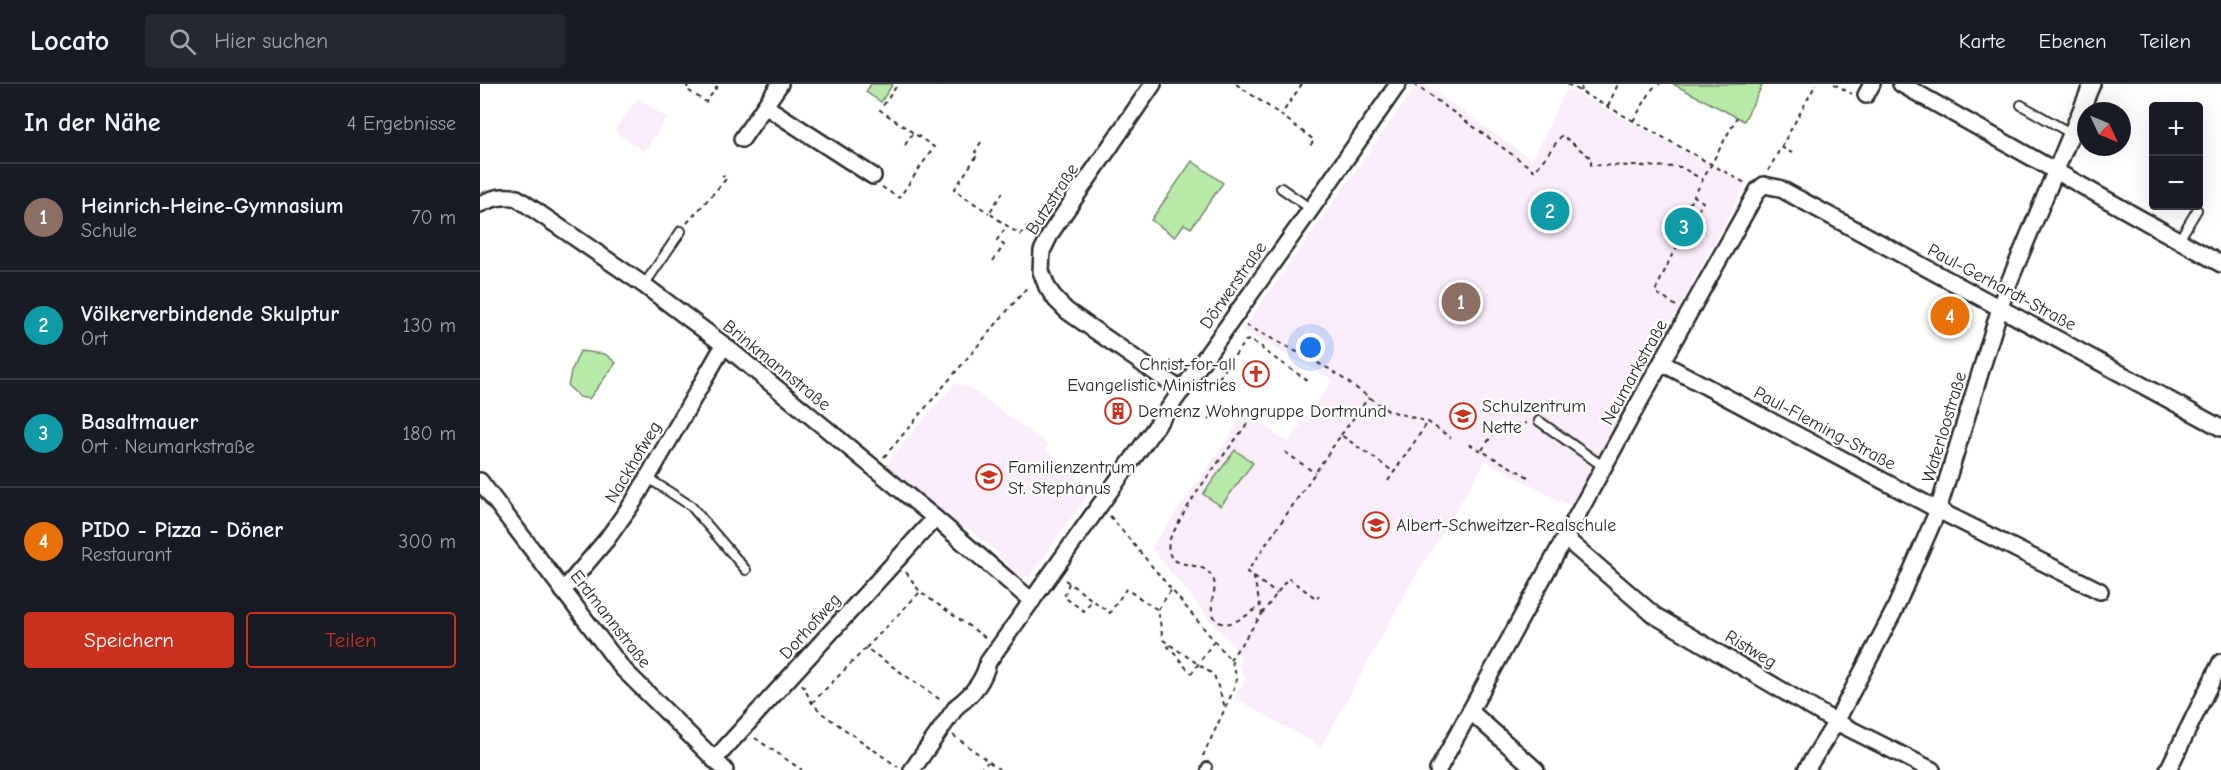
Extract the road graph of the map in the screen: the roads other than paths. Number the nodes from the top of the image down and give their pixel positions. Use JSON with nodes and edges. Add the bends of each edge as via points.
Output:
{"nodes":[{"id":1,"x":780,"y":84,"type":"edge"},
{"id":2,"x":1153,"y":84,"type":"edge"},
{"id":3,"x":1398,"y":84,"type":"edge"},
{"id":4,"x":1901,"y":84,"type":"edge"},
{"id":5,"x":2092,"y":84,"type":"edge"},
{"id":6,"x":2021,"y":105,"type":"dead end"},
{"id":7,"x":765,"y":106,"type":"junction"},
{"id":8,"x":2072,"y":134,"type":"junction"},
{"id":9,"x":742,"y":139,"type":"dead end"},
{"id":10,"x":2056,"y":172,"type":"junction"},
{"id":11,"x":873,"y":176,"type":"road end"},
{"id":12,"x":1281,"y":188,"type":"dead end"},
{"id":13,"x":1761,"y":188,"type":"joint"},
{"id":14,"x":480,"y":204,"type":"edge"},
{"id":15,"x":1311,"y":209,"type":"junction"},
{"id":16,"x":2197,"y":210,"type":"dead end"},
{"id":17,"x":681,"y":231,"type":"road end"},
{"id":18,"x":2179,"y":240,"type":"junction"},
{"id":19,"x":2221,"y":264,"type":"edge"},
{"id":20,"x":644,"y":285,"type":"junction"},
{"id":21,"x":2000,"y":309,"type":"junction"},
{"id":22,"x":724,"y":345,"type":"junction"},
{"id":23,"x":1662,"y":363,"type":"junction"},
{"id":24,"x":1182,"y":391,"type":"junction"},
{"id":25,"x":1539,"y":421,"type":"road end"},
{"id":26,"x":2221,"y":428,"type":"edge"},
{"id":27,"x":1604,"y":467,"type":"junction"},
{"id":28,"x":648,"y":478,"type":"junction"},
{"id":29,"x":480,"y":480,"type":"edge"},
{"id":30,"x":1938,"y":510,"type":"junction"},
{"id":31,"x":935,"y":518,"type":"junction"},
{"id":32,"x":1566,"y":538,"type":"junction"},
{"id":33,"x":746,"y":570,"type":"dead end"},
{"id":34,"x":563,"y":591,"type":"junction"},
{"id":35,"x":2100,"y":591,"type":"dead end"},
{"id":36,"x":1032,"y":601,"type":"junction"},
{"id":37,"x":2221,"y":662,"type":"edge"},
{"id":38,"x":1470,"y":711,"type":"junction"},
{"id":39,"x":1836,"y":722,"type":"junction"},
{"id":40,"x":720,"y":765,"type":"edge"},
{"id":41,"x":905,"y":768,"type":"edge"},
{"id":42,"x":1438,"y":770,"type":"edge"},
{"id":43,"x":1536,"y":770,"type":"edge"},
{"id":44,"x":1806,"y":770,"type":"edge"},
{"id":45,"x":1932,"y":770,"type":"edge"},
{"id":46,"x":2168,"y":770,"type":"edge"}],
"edges":[{"from":1,"to":7,"type":"street"},
{"from":2,"to":24,"type":"street","name":"Butzstraße","via":[[1052,231],[1042,251],[1041,271],[1047,287],[1067,311]]},
{"from":3,"to":15,"type":"street","name":"Dörwerstraße"},
{"from":4,"to":10,"type":"street"},
{"from":5,"to":8,"type":"street","name":"Waterloostraße"},
{"from":6,"to":8,"type":"lane"},
{"from":7,"to":9,"type":"street"},
{"from":7,"to":11,"type":"street"},
{"from":8,"to":10,"type":"street","name":"Waterloostraße"},
{"from":10,"to":18,"type":"street"},
{"from":10,"to":21,"type":"street","name":"Waterloostraße"},
{"from":12,"to":15,"type":"lane"},
{"from":13,"to":21,"type":"street","name":"Paul-Gerhardt-Straße","via":[[1779,188]]},
{"from":13,"to":23,"type":"street","name":"Neumarkstraße"},
{"from":14,"to":20,"type":"street","name":"Brinkmannstraße","via":[[493,198],[518,198]]},
{"from":15,"to":24,"type":"street","name":"Dörwerstraße"},
{"from":16,"to":18,"type":"lane"},
{"from":17,"to":20,"type":"lane"},
{"from":18,"to":19,"type":"street"},
{"from":20,"to":22,"type":"street","name":"Brinkmannstraße"},
{"from":21,"to":26,"type":"street","name":"Paul-Gerhardt-Straße"},
{"from":21,"to":30,"type":"street","name":"Waterloostraße"},
{"from":22,"to":28,"type":"street","name":"Nackhofweg"},
{"from":22,"to":31,"type":"street","name":"Brinkmannstraße"},
{"from":23,"to":27,"type":"street","name":"Neumarkstraße"},
{"from":23,"to":30,"type":"street","name":"Paul-Fleming-Straße"},
{"from":24,"to":36,"type":"street","name":"Dörwerstraße"},
{"from":25,"to":27,"type":"lane"},
{"from":27,"to":32,"type":"street","name":"Neumarkstraße"},
{"from":28,"to":33,"type":"lane","via":[[691,506]]},
{"from":28,"to":34,"type":"street","name":"Nackhofweg","via":[[607,539]]},
{"from":29,"to":34,"type":"street","name":"Erdmannstraße"},
{"from":30,"to":35,"type":"street","name":"Paul-Fleming-Straße"},
{"from":30,"to":39,"type":"street","name":"Waterloostraße","via":[[1894,611]]},
{"from":31,"to":36,"type":"street","name":"Brinkmannstraße"},
{"from":31,"to":40,"type":"street","name":"Dorhofweg","via":[[742,729]]},
{"from":32,"to":38,"type":"street","name":"Neumarkstraße"},
{"from":32,"to":39,"type":"street","name":"Ristweg","via":[[1654,615]]},
{"from":34,"to":40,"type":"street","name":"Erdmannstraße","via":[[622,668]]},
{"from":36,"to":41,"type":"street","name":"Dörwerstraße","via":[[988,662],[977,685]]},
{"from":37,"to":46,"type":"street"},
{"from":38,"to":42,"type":"street","name":"Neumarkstraße"},
{"from":38,"to":43,"type":"street"},
{"from":39,"to":44,"type":"street","name":"Waterloostraße"},
{"from":39,"to":45,"type":"street","name":"Ristweg"}]}
